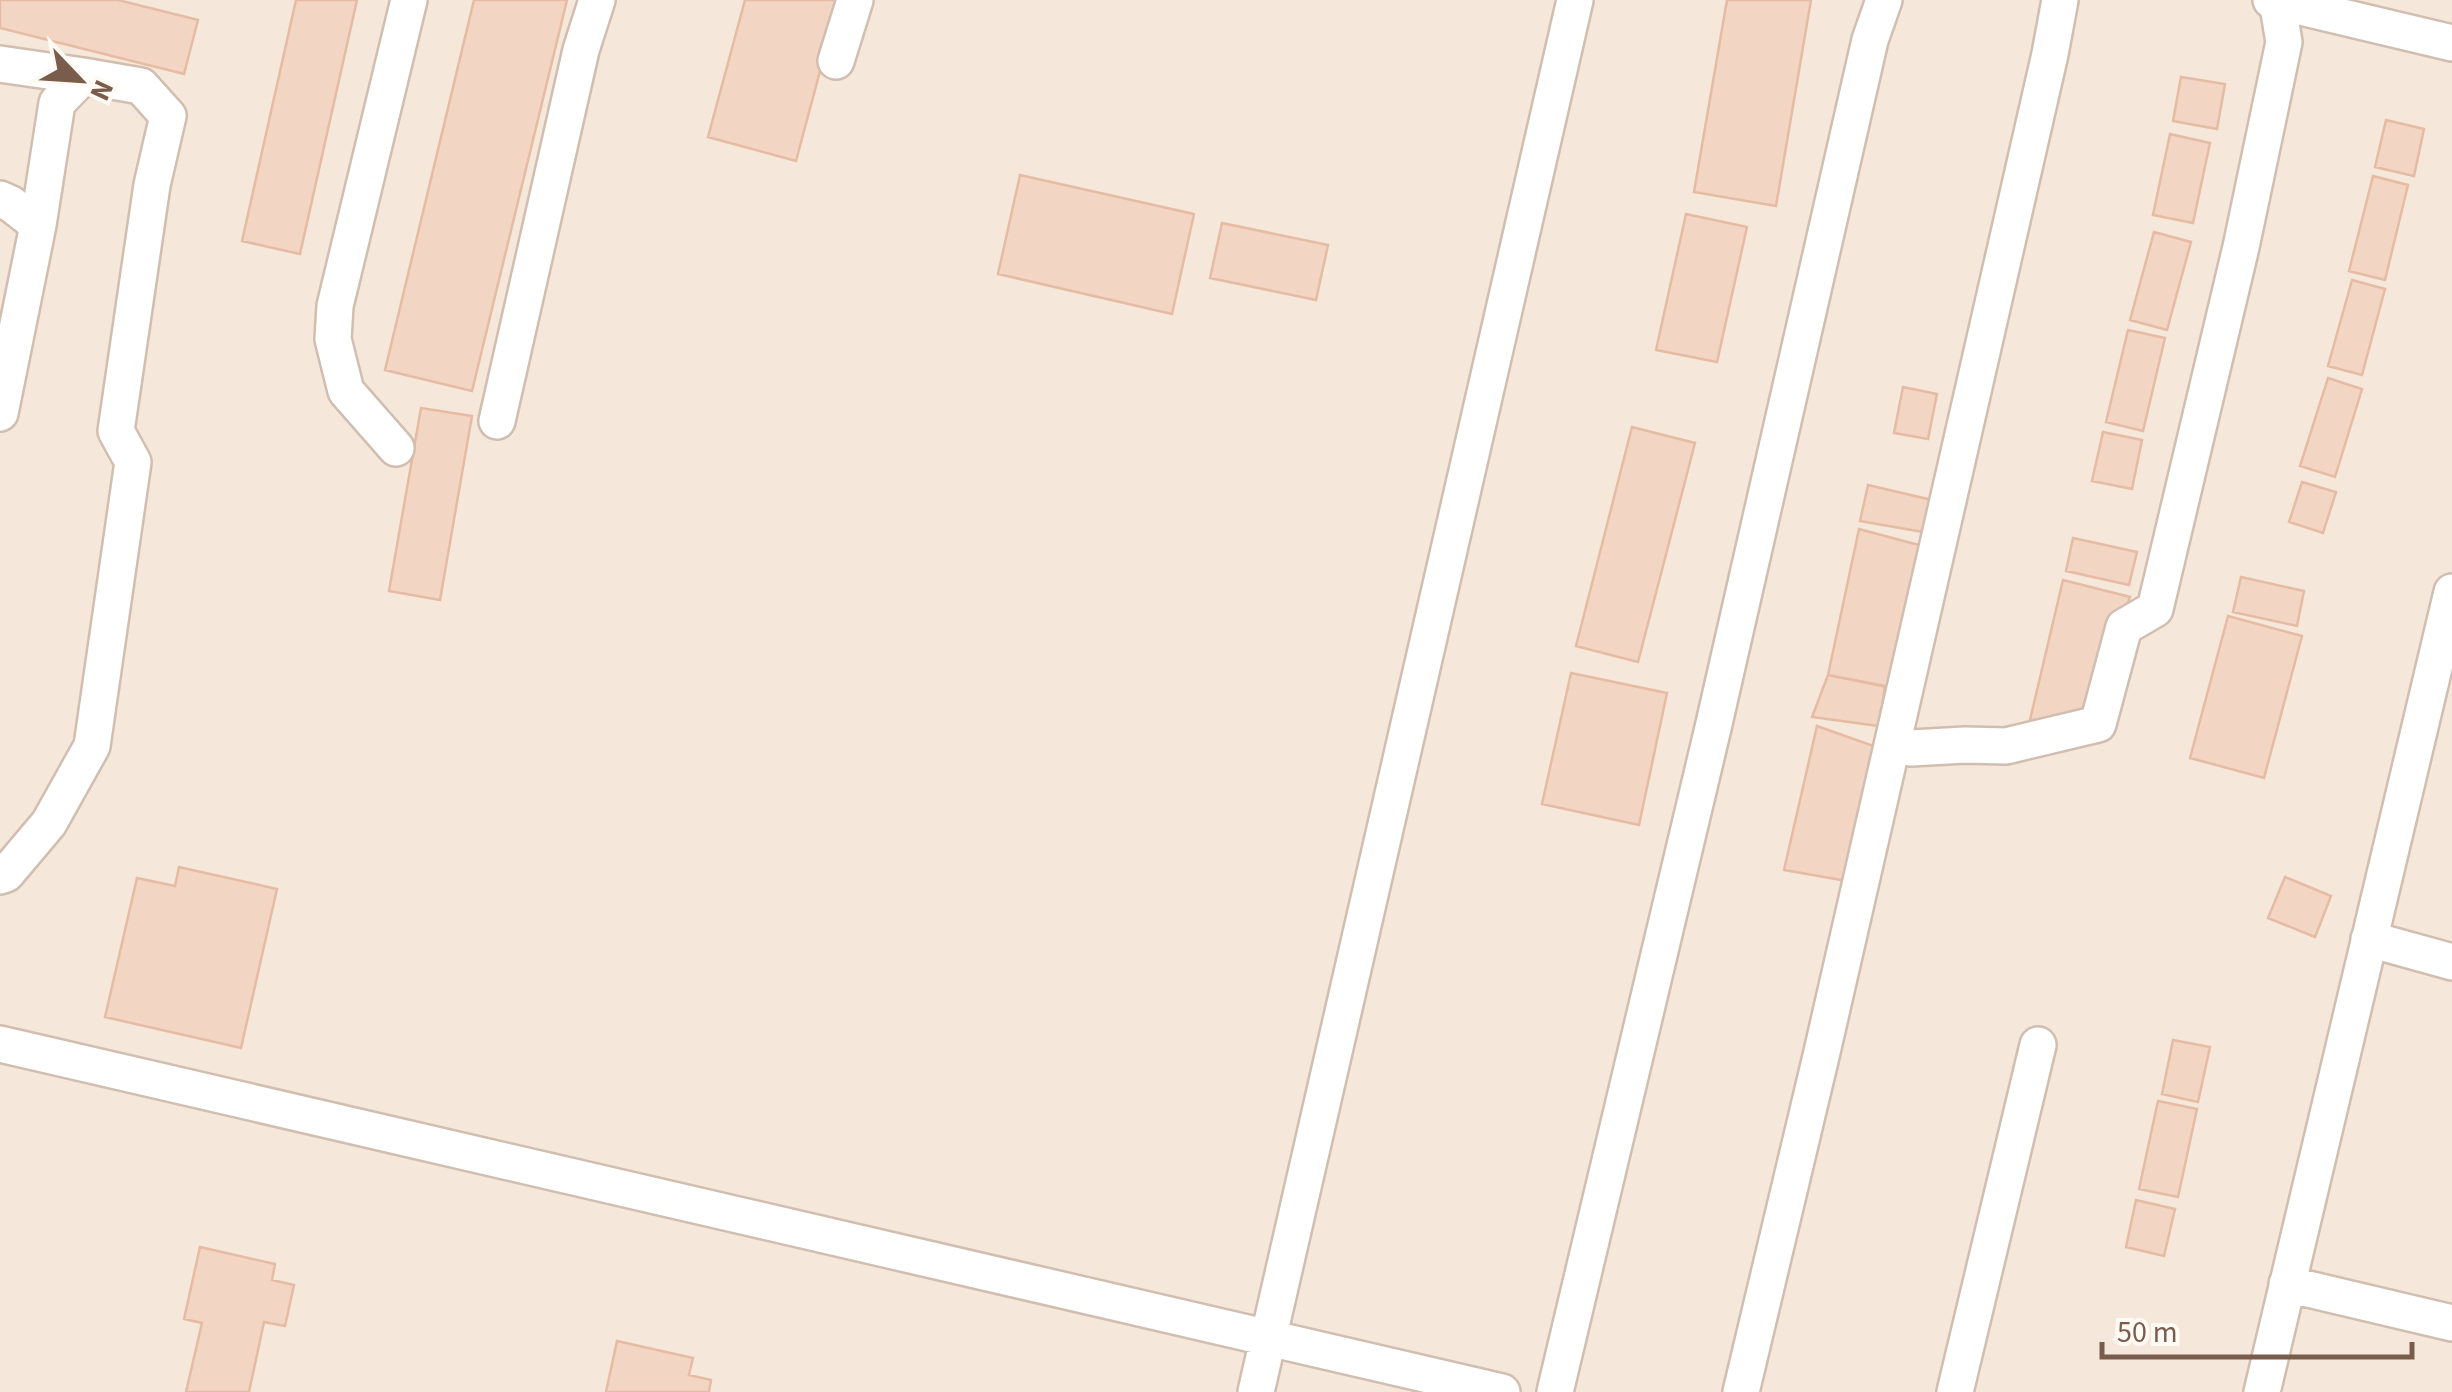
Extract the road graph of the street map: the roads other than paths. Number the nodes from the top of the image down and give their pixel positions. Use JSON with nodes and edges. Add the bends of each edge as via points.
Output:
{"nodes":[{"id":1,"x":409,"y":0,"type":"edge"},
{"id":2,"x":597,"y":0,"type":"edge"},
{"id":3,"x":855,"y":0,"type":"edge"},
{"id":4,"x":1575,"y":0,"type":"edge"},
{"id":5,"x":1884,"y":0,"type":"edge"},
{"id":6,"x":2060,"y":0,"type":"edge"},
{"id":7,"x":2275,"y":0,"type":"edge"},
{"id":8,"x":2452,"y":43,"type":"edge"},
{"id":9,"x":836,"y":61,"type":"dead end"},
{"id":10,"x":0,"y":64,"type":"edge"},
{"id":11,"x":83,"y":76,"type":"junction"},
{"id":12,"x":0,"y":199,"type":"edge"},
{"id":13,"x":38,"y":226,"type":"junction"},
{"id":14,"x":0,"y":413,"type":"edge"},
{"id":15,"x":496,"y":421,"type":"dead end"},
{"id":16,"x":396,"y":448,"type":"dead end"},
{"id":17,"x":2450,"y":607,"type":"edge"},
{"id":18,"x":1892,"y":745,"type":"junction"},
{"id":19,"x":0,"y":876,"type":"edge"},
{"id":20,"x":2370,"y":939,"type":"junction"},
{"id":21,"x":2452,"y":962,"type":"edge"},
{"id":22,"x":0,"y":1044,"type":"edge"},
{"id":23,"x":2038,"y":1045,"type":"dead end"},
{"id":24,"x":2287,"y":1284,"type":"junction"},
{"id":25,"x":2452,"y":1324,"type":"edge"},
{"id":26,"x":1269,"y":1336,"type":"junction"},
{"id":27,"x":1256,"y":1392,"type":"edge"},
{"id":28,"x":1502,"y":1392,"type":"edge"},
{"id":29,"x":1556,"y":1392,"type":"edge"},
{"id":30,"x":1741,"y":1392,"type":"edge"},
{"id":31,"x":1955,"y":1392,"type":"edge"},
{"id":32,"x":2262,"y":1392,"type":"edge"}],
"edges":[{"from":1,"to":16,"type":"street","via":[[335,306],[333,339],[346,391]]},
{"from":2,"to":15,"type":"street"},
{"from":3,"to":9,"type":"street"},
{"from":4,"to":26,"type":"street"},
{"from":5,"to":29,"type":"street"},
{"from":6,"to":18,"type":"street"},
{"from":7,"to":8,"type":"street"},
{"from":7,"to":18,"type":"street","via":[[2284,42],[2155,610],[2124,627],[2098,724],[2006,746]]},
{"from":10,"to":11,"type":"street"},
{"from":11,"to":13,"type":"street","via":[[57,103]]},
{"from":11,"to":19,"type":"street","via":[[141,86],[168,116],[116,431],[133,462],[92,746],[49,824]]},
{"from":12,"to":13,"type":"street"},
{"from":13,"to":14,"type":"street"},
{"from":17,"to":20,"type":"street"},
{"from":18,"to":30,"type":"street"},
{"from":20,"to":21,"type":"street"},
{"from":20,"to":24,"type":"street"},
{"from":22,"to":26,"type":"street"},
{"from":23,"to":31,"type":"street"},
{"from":24,"to":25,"type":"street"},
{"from":24,"to":32,"type":"street"},
{"from":26,"to":27,"type":"street"},
{"from":26,"to":28,"type":"street"}]}
